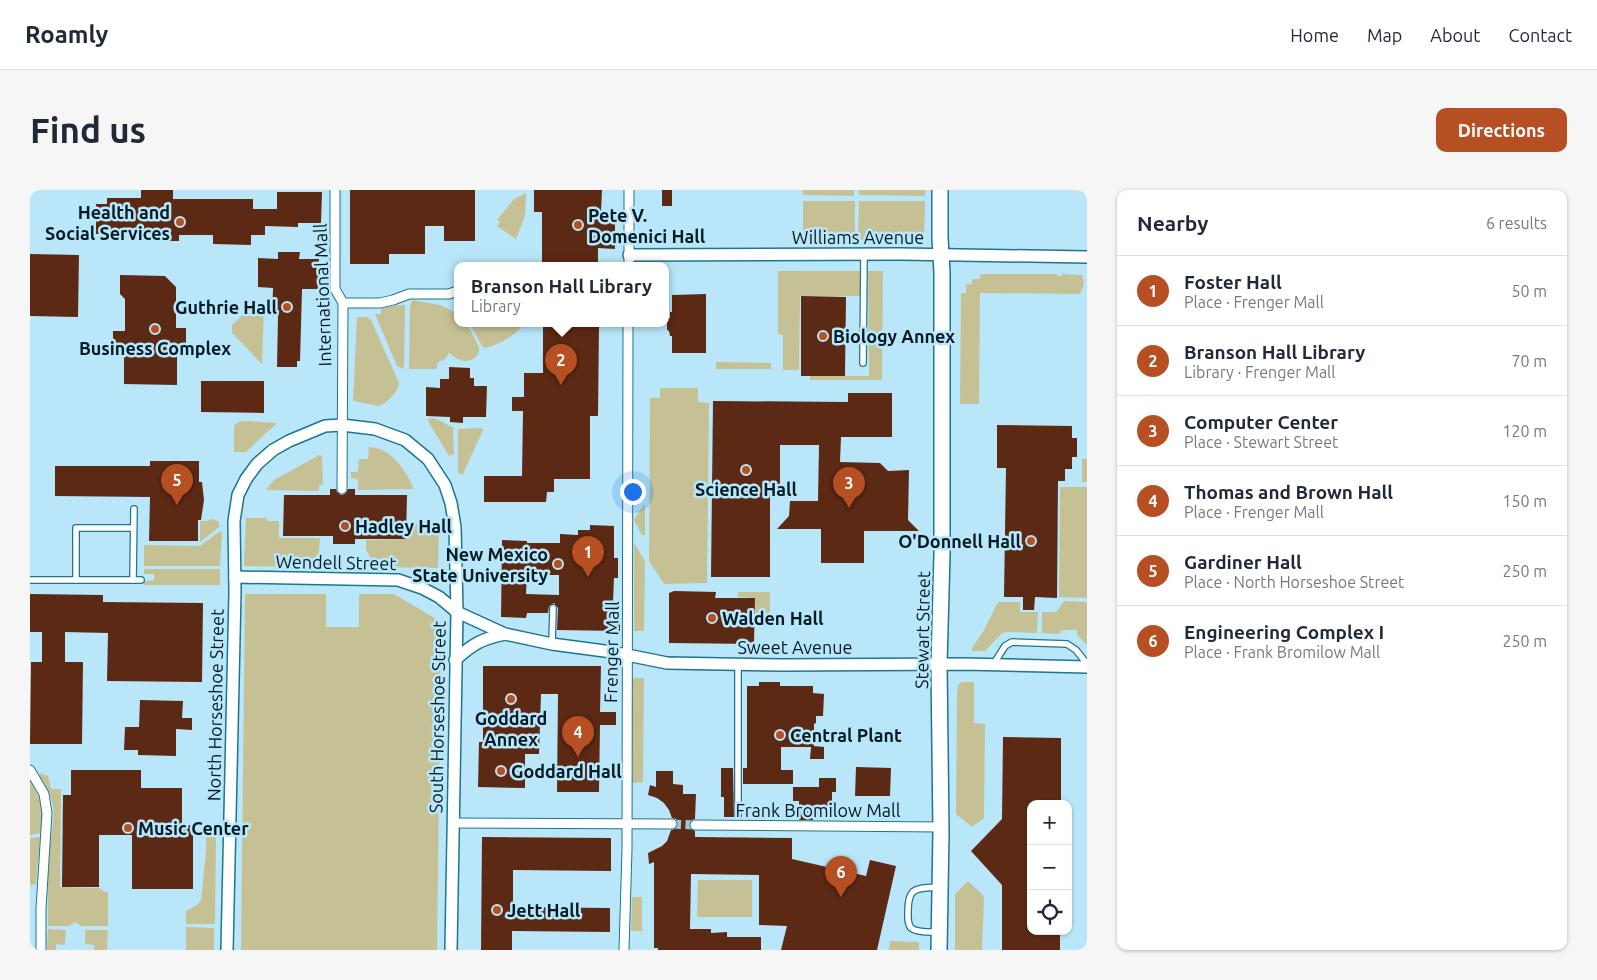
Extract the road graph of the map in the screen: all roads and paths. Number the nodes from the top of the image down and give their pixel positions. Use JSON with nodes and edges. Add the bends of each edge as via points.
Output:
{"nodes":[{"id":1,"x":336,"y":190,"type":"edge"},
{"id":2,"x":629,"y":190,"type":"edge"},
{"id":3,"x":940,"y":190,"type":"edge"},
{"id":4,"x":864,"y":254,"type":"junction"},
{"id":5,"x":941,"y":256,"type":"junction"},
{"id":6,"x":1087,"y":257,"type":"edge"},
{"id":7,"x":629,"y":261,"type":"edge"},
{"id":8,"x":454,"y":293,"type":"edge"},
{"id":9,"x":343,"y":303,"type":"junction"},
{"id":10,"x":628,"y":327,"type":"edge"},
{"id":11,"x":863,"y":364,"type":"dead end"},
{"id":12,"x":342,"y":425,"type":"junction"},
{"id":13,"x":342,"y":489,"type":"dead end"},
{"id":14,"x":134,"y":509,"type":"dead end"},
{"id":15,"x":133,"y":528,"type":"junction"},
{"id":16,"x":235,"y":577,"type":"junction"},
{"id":17,"x":30,"y":580,"type":"edge"},
{"id":18,"x":76,"y":580,"type":"junction"},
{"id":19,"x":133,"y":580,"type":"junction"},
{"id":20,"x":141,"y":580,"type":"dead end"},
{"id":21,"x":553,"y":608,"type":"dead end"},
{"id":22,"x":456,"y":612,"type":"junction"},
{"id":23,"x":505,"y":634,"type":"junction"},
{"id":24,"x":552,"y":644,"type":"junction"},
{"id":25,"x":626,"y":654,"type":"junction"},
{"id":26,"x":455,"y":660,"type":"junction"},
{"id":27,"x":738,"y":665,"type":"junction"},
{"id":28,"x":938,"y":665,"type":"junction"},
{"id":29,"x":993,"y":665,"type":"junction"},
{"id":30,"x":1087,"y":665,"type":"edge"},
{"id":31,"x":30,"y":770,"type":"edge"},
{"id":32,"x":738,"y":815,"type":"dead end"},
{"id":33,"x":453,"y":823,"type":"junction"},
{"id":34,"x":626,"y":824,"type":"junction"},
{"id":35,"x":672,"y":824,"type":"tunnel mouth"},
{"id":36,"x":695,"y":825,"type":"tunnel mouth"},
{"id":37,"x":941,"y":827,"type":"junction"},
{"id":38,"x":941,"y":887,"type":"junction"},
{"id":39,"x":939,"y":932,"type":"junction"},
{"id":40,"x":41,"y":950,"type":"edge"},
{"id":41,"x":227,"y":950,"type":"edge"},
{"id":42,"x":452,"y":950,"type":"edge"},
{"id":43,"x":624,"y":950,"type":"edge"},
{"id":44,"x":939,"y":950,"type":"edge"}],
"edges":[{"from":1,"to":9,"type":"street","name":"International Mall","via":[[335,289]]},
{"from":2,"to":7,"type":"street"},
{"from":3,"to":5,"type":"street","name":"Stewart Street"},
{"from":4,"to":5,"type":"street","name":"Williams Avenue"},
{"from":4,"to":7,"type":"street","name":"Williams Avenue"},
{"from":4,"to":11,"type":"lane"},
{"from":5,"to":6,"type":"street","name":"Williams Avenue"},
{"from":5,"to":28,"type":"street","name":"Stewart Street","via":[[942,554]]},
{"from":8,"to":9,"type":"street","via":[[409,294],[380,303]]},
{"from":9,"to":12,"type":"street","name":"International Mall"},
{"from":10,"to":25,"type":"street","name":"Frenger Mall"},
{"from":12,"to":13,"type":"street","name":"International Mall"},
{"from":12,"to":16,"type":"street","name":"North Horseshoe Street","via":[[325,426],[289,441],[257,464],[246,479],[238,496],[234,521]]},
{"from":12,"to":22,"type":"street","name":"South Horseshoe Street","via":[[375,429],[404,440],[428,459],[445,485],[454,528]]},
{"from":14,"to":15,"type":"lane"},
{"from":15,"to":18,"type":"lane","via":[[76,528]]},
{"from":15,"to":19,"type":"lane"},
{"from":16,"to":22,"type":"street","name":"Wendell Street","via":[[398,580],[439,597]]},
{"from":16,"to":41,"type":"street","name":"North Horseshoe Street"},
{"from":17,"to":18,"type":"lane"},
{"from":18,"to":19,"type":"lane"},
{"from":19,"to":20,"type":"lane"},
{"from":21,"to":24,"type":"lane"},
{"from":22,"to":23,"type":"street","name":"Sweet Avenue"},
{"from":22,"to":26,"type":"street","name":"South Horseshoe Street"},
{"from":23,"to":24,"type":"street","name":"Sweet Avenue"},
{"from":23,"to":26,"type":"street","name":"Sweet Avenue","via":[[486,638]]},
{"from":24,"to":25,"type":"street","name":"Sweet Avenue"},
{"from":25,"to":27,"type":"street","name":"Sweet Avenue","via":[[668,664]]},
{"from":25,"to":34,"type":"street","name":"Frenger Mall"},
{"from":26,"to":33,"type":"street","name":"South Horseshoe Street"},
{"from":27,"to":28,"type":"street","name":"Sweet Avenue"},
{"from":27,"to":32,"type":"lane"},
{"from":28,"to":29,"type":"street","name":"Sweet Avenue"},
{"from":28,"to":37,"type":"street","name":"Stewart Street"},
{"from":29,"to":30,"type":"street","name":"Sweet Avenue"},
{"from":29,"to":30,"type":"lane","via":[[1005,646],[1012,642],[1067,644]]},
{"from":31,"to":40,"type":"street","via":[[44,794],[47,813]]},
{"from":33,"to":34,"type":"street"},
{"from":33,"to":42,"type":"street","name":"South Horseshoe Street"},
{"from":34,"to":35,"type":"street"},
{"from":34,"to":43,"type":"street","name":"Frenger Mall"},
{"from":36,"to":37,"type":"street","name":"Frank Bromilow Mall"},
{"from":37,"to":38,"type":"street","name":"Stewart Street"},
{"from":38,"to":39,"type":"street","name":"Stewart Street"},
{"from":38,"to":39,"type":"lane","via":[[919,889],[908,898],[911,928]]},
{"from":39,"to":44,"type":"street","name":"Stewart Street"}]}
